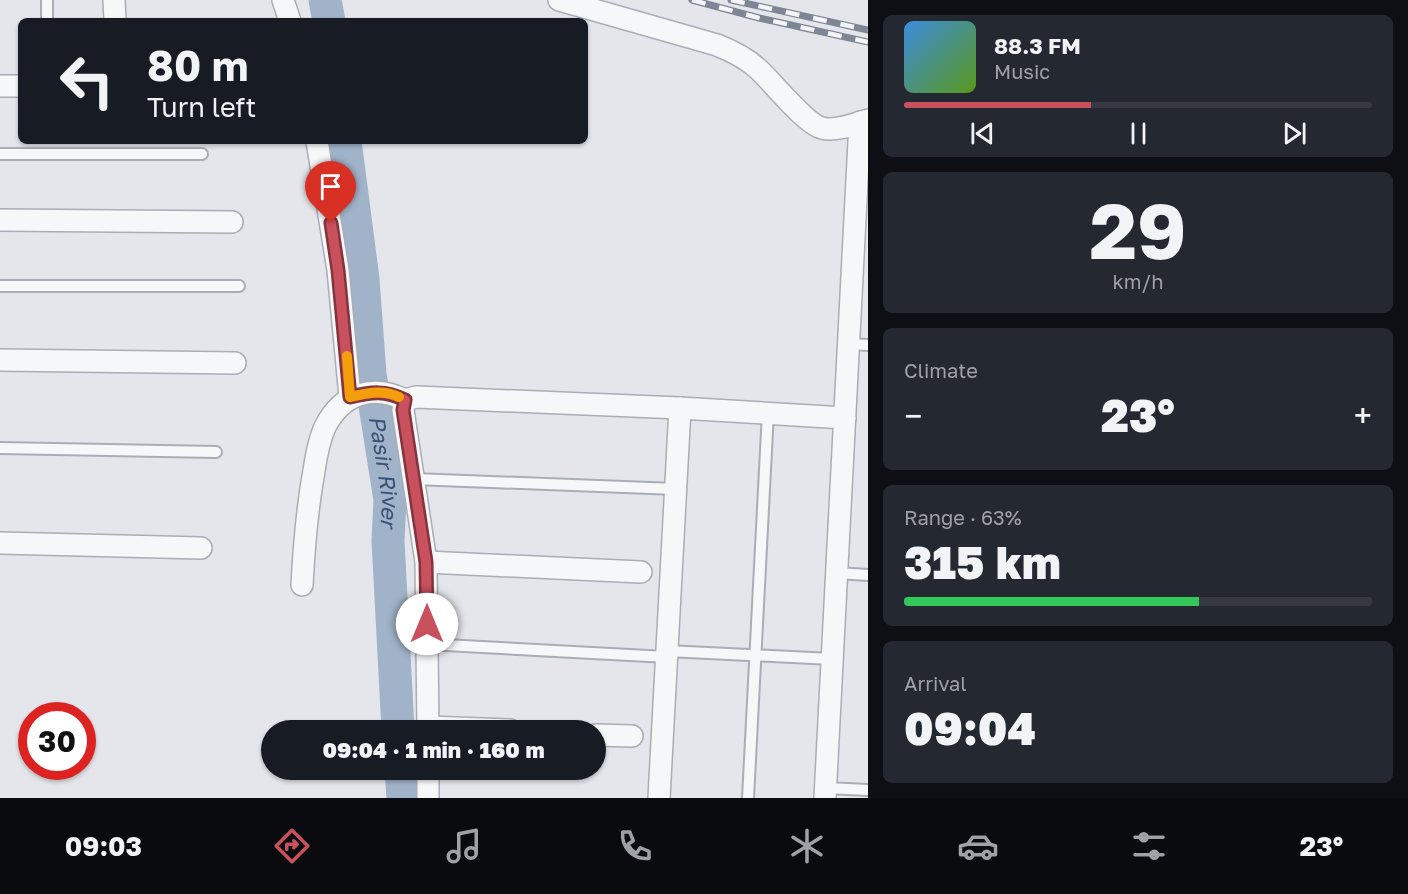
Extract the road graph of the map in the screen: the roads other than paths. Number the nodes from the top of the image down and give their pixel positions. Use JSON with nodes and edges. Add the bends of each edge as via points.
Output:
{"nodes":[{"id":1,"x":47,"y":0,"type":"edge"},
{"id":2,"x":114,"y":0,"type":"edge"},
{"id":3,"x":284,"y":0,"type":"edge"},
{"id":4,"x":559,"y":0,"type":"edge"},
{"id":5,"x":47,"y":18,"type":"edge"},
{"id":6,"x":115,"y":18,"type":"edge"},
{"id":7,"x":289,"y":18,"type":"edge"},
{"id":8,"x":0,"y":86,"type":"edge"},
{"id":9,"x":18,"y":86,"type":"edge"},
{"id":10,"x":864,"y":121,"type":"edge"},
{"id":11,"x":317,"y":144,"type":"edge"},
{"id":12,"x":0,"y":154,"type":"edge"},
{"id":13,"x":202,"y":154,"type":"dead end"},
{"id":14,"x":0,"y":220,"type":"edge"},
{"id":15,"x":232,"y":222,"type":"dead end"},
{"id":16,"x":0,"y":286,"type":"edge"},
{"id":17,"x":239,"y":286,"type":"dead end"},
{"id":18,"x":858,"y":344,"type":"edge"},
{"id":19,"x":0,"y":360,"type":"edge"},
{"id":20,"x":235,"y":363,"type":"dead end"},
{"id":21,"x":364,"y":394,"type":"junction"},
{"id":22,"x":405,"y":400,"type":"junction"},
{"id":23,"x":680,"y":408,"type":"junction"},
{"id":24,"x":768,"y":412,"type":"junction"},
{"id":25,"x":845,"y":418,"type":"junction"},
{"id":26,"x":0,"y":448,"type":"edge"},
{"id":27,"x":216,"y":452,"type":"dead end"},
{"id":28,"x":414,"y":479,"type":"junction"},
{"id":29,"x":676,"y":489,"type":"junction"},
{"id":30,"x":0,"y":543,"type":"edge"},
{"id":31,"x":201,"y":548,"type":"dead end"},
{"id":32,"x":426,"y":562,"type":"junction"},
{"id":33,"x":641,"y":572,"type":"dead end"},
{"id":34,"x":837,"y":573,"type":"junction"},
{"id":35,"x":868,"y":574,"type":"edge"},
{"id":36,"x":302,"y":585,"type":"dead end"},
{"id":37,"x":427,"y":644,"type":"junction"},
{"id":38,"x":667,"y":654,"type":"junction"},
{"id":39,"x":756,"y":656,"type":"junction"},
{"id":40,"x":832,"y":659,"type":"junction"},
{"id":41,"x":428,"y":720,"type":"edge"},
{"id":42,"x":606,"y":735,"type":"edge"},
{"id":43,"x":632,"y":736,"type":"dead end"},
{"id":44,"x":428,"y":780,"type":"edge"},
{"id":45,"x":868,"y":790,"type":"edge"},
{"id":46,"x":826,"y":793,"type":"edge"},
{"id":47,"x":428,"y":798,"type":"edge"},
{"id":48,"x":659,"y":798,"type":"edge"},
{"id":49,"x":748,"y":798,"type":"edge"}],
"edges":[{"from":1,"to":5,"type":"lane"},
{"from":2,"to":6,"type":"street"},
{"from":3,"to":7,"type":"street"},
{"from":4,"to":10,"type":"street","via":[[740,54],[822,129]]},
{"from":8,"to":9,"type":"street"},
{"from":10,"to":18,"type":"street"},
{"from":11,"to":21,"type":"street"},
{"from":12,"to":13,"type":"lane"},
{"from":14,"to":15,"type":"street"},
{"from":16,"to":17,"type":"lane"},
{"from":18,"to":25,"type":"street"},
{"from":19,"to":20,"type":"street"},
{"from":21,"to":22,"type":"street","via":[[392,393]]},
{"from":21,"to":36,"type":"street","via":[[336,410],[325,428],[306,518]]},
{"from":22,"to":23,"type":"street","via":[[416,397]]},
{"from":22,"to":28,"type":"street","via":[[403,410]]},
{"from":23,"to":24,"type":"street"},
{"from":23,"to":29,"type":"street"},
{"from":24,"to":25,"type":"street"},
{"from":24,"to":39,"type":"lane"},
{"from":25,"to":34,"type":"street"},
{"from":26,"to":27,"type":"lane"},
{"from":28,"to":29,"type":"lane"},
{"from":28,"to":32,"type":"street"},
{"from":29,"to":38,"type":"street"},
{"from":30,"to":31,"type":"street"},
{"from":32,"to":33,"type":"street"},
{"from":32,"to":37,"type":"street"},
{"from":34,"to":35,"type":"lane"},
{"from":34,"to":40,"type":"street"},
{"from":37,"to":38,"type":"lane"},
{"from":37,"to":41,"type":"street"},
{"from":38,"to":39,"type":"lane"},
{"from":38,"to":48,"type":"street"},
{"from":39,"to":40,"type":"lane"},
{"from":39,"to":49,"type":"lane"},
{"from":40,"to":46,"type":"street"},
{"from":42,"to":43,"type":"street"},
{"from":44,"to":47,"type":"street"},
{"from":45,"to":46,"type":"lane"}]}
